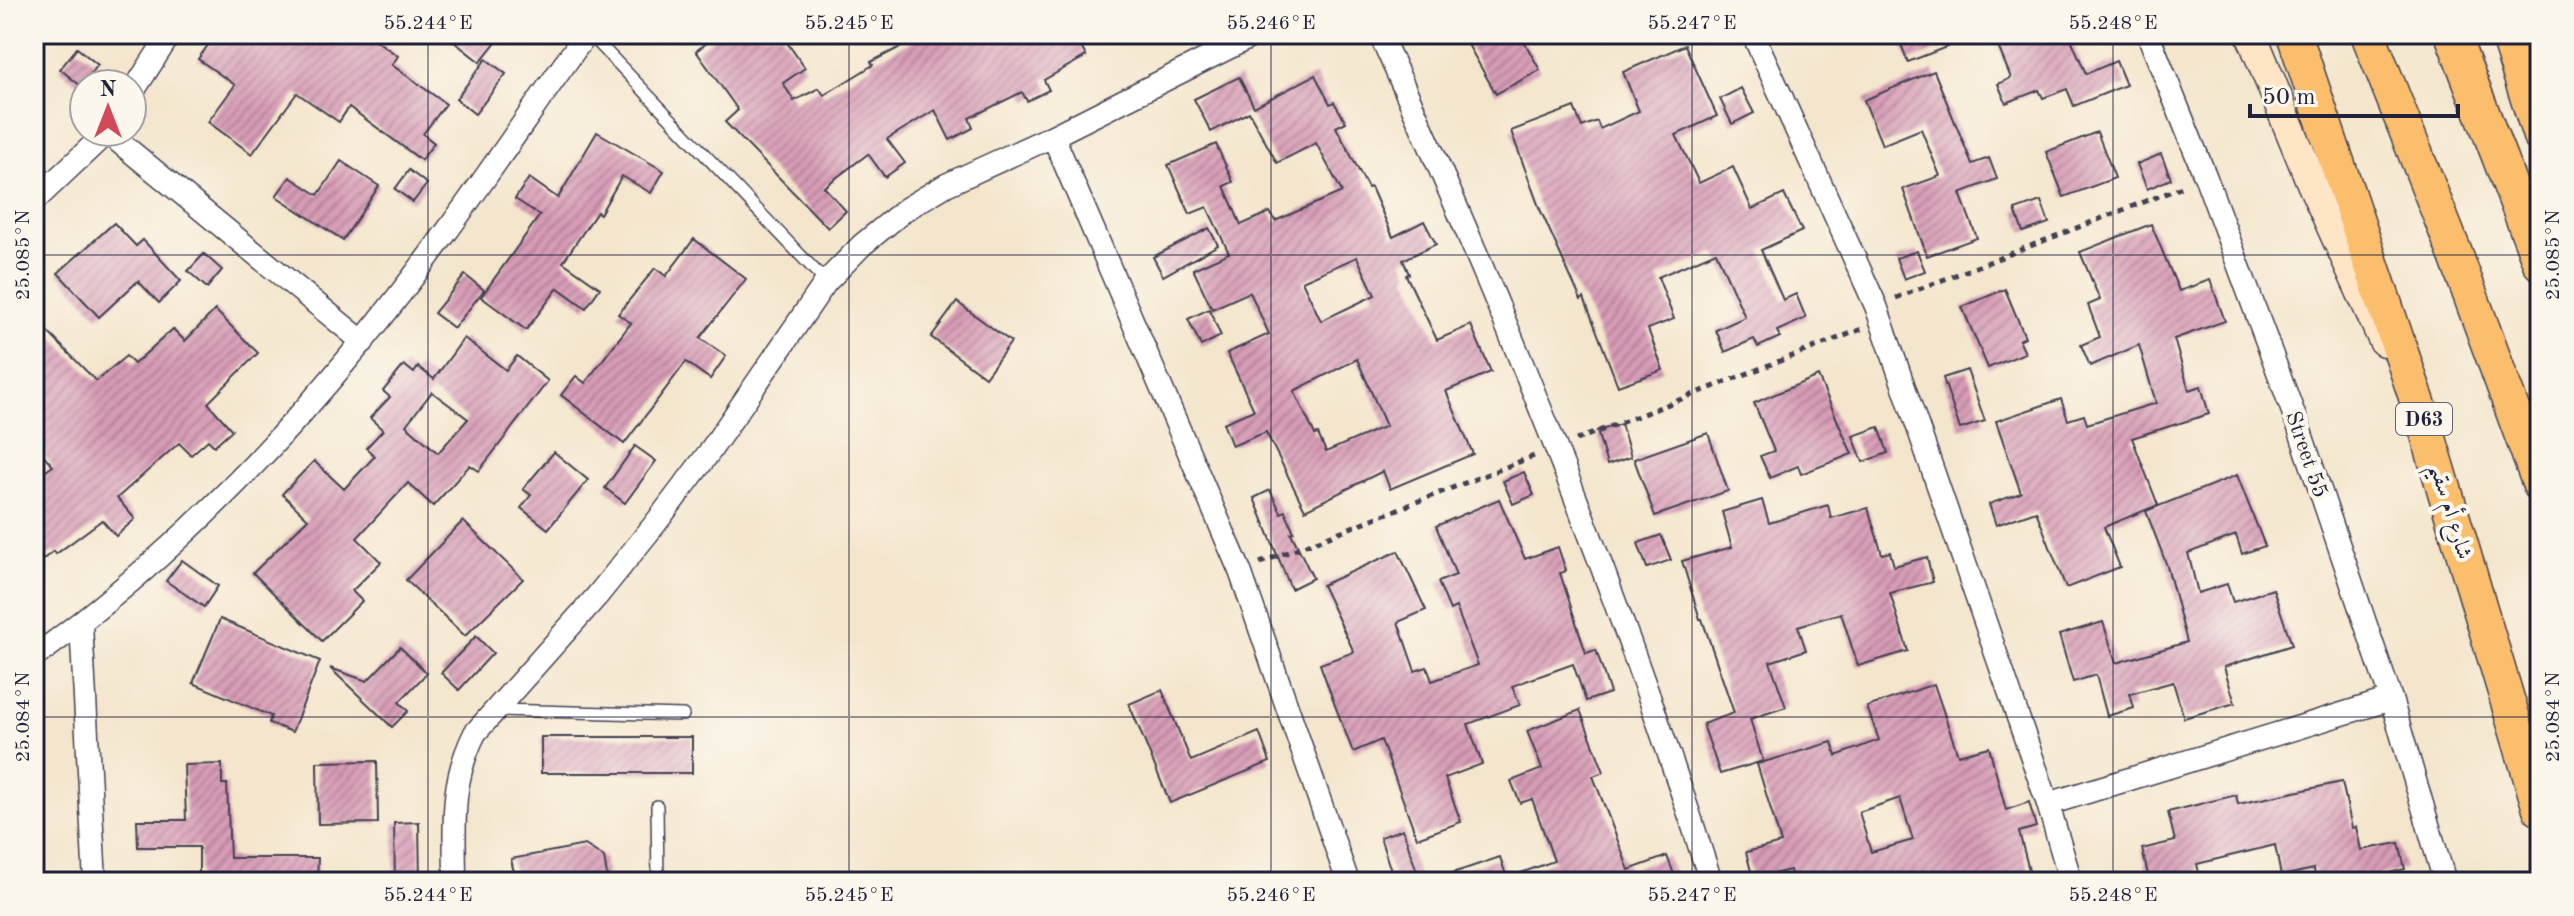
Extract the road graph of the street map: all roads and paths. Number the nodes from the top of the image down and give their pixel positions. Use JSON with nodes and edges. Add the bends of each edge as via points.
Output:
{"nodes":[{"id":1,"x":170,"y":34,"type":"edge"},
{"id":2,"x":588,"y":34,"type":"edge"},
{"id":3,"x":1256,"y":34,"type":"edge"},
{"id":4,"x":1380,"y":34,"type":"edge"},
{"id":5,"x":1753,"y":34,"type":"edge"},
{"id":6,"x":2148,"y":34,"type":"edge"},
{"id":7,"x":2251,"y":34,"type":"edge"},
{"id":8,"x":2294,"y":34,"type":"edge"},
{"id":9,"x":2368,"y":34,"type":"edge"},
{"id":10,"x":2452,"y":34,"type":"edge"},
{"id":11,"x":2507,"y":34,"type":"edge"},
{"id":12,"x":148,"y":68,"type":"edge"},
{"id":13,"x":1053,"y":136,"type":"junction"},
{"id":14,"x":2540,"y":136,"type":"edge"},
{"id":15,"x":2206,"y":178,"type":"junction"},
{"id":16,"x":34,"y":201,"type":"edge"},
{"id":17,"x":2540,"y":263,"type":"edge"},
{"id":18,"x":826,"y":282,"type":"junction"},
{"id":19,"x":1876,"y":306,"type":"junction"},
{"id":20,"x":363,"y":342,"type":"junction"},
{"id":21,"x":2422,"y":415,"type":"junction"},
{"id":22,"x":2540,"y":485,"type":"edge"},
{"id":23,"x":81,"y":624,"type":"junction"},
{"id":24,"x":34,"y":657,"type":"edge"},
{"id":25,"x":2391,"y":699,"type":"junction"},
{"id":26,"x":493,"y":710,"type":"junction"},
{"id":27,"x":683,"y":715,"type":"dead end"},
{"id":28,"x":2048,"y":804,"type":"junction"},
{"id":29,"x":657,"y":806,"type":"dead end"},
{"id":30,"x":2540,"y":809,"type":"edge"},
{"id":31,"x":95,"y":882,"type":"edge"},
{"id":32,"x":455,"y":882,"type":"edge"},
{"id":33,"x":658,"y":882,"type":"edge"},
{"id":34,"x":1348,"y":882,"type":"edge"},
{"id":35,"x":1711,"y":882,"type":"edge"},
{"id":36,"x":2071,"y":882,"type":"edge"},
{"id":37,"x":2445,"y":882,"type":"edge"}],
"edges":[{"from":1,"to":12,"type":"street"},
{"from":2,"to":18,"type":"lane"},
{"from":2,"to":20,"type":"street"},
{"from":3,"to":13,"type":"street"},
{"from":4,"to":35,"type":"street","via":[[1460,210],[1555,448],[1627,635]]},
{"from":5,"to":19,"type":"street"},
{"from":6,"to":15,"type":"street","name":"Street 55"},
{"from":7,"to":21,"type":"main road","via":[[2347,262]]},
{"from":8,"to":21,"type":"main road","name":"شارع أم سقيم","number":"D63"},
{"from":9,"to":22,"type":"main road"},
{"from":10,"to":17,"type":"main road"},
{"from":11,"to":14,"type":"main road"},
{"from":13,"to":18,"type":"street","via":[[906,209]]},
{"from":13,"to":34,"type":"street","via":[[1240,571]]},
{"from":15,"to":19,"type":"path"},
{"from":15,"to":25,"type":"street","name":"Street 55"},
{"from":16,"to":20,"type":"street","via":[[107,132]]},
{"from":18,"to":26,"type":"street","via":[[655,524]]},
{"from":19,"to":28,"type":"street"},
{"from":20,"to":23,"type":"street","via":[[221,500]]},
{"from":21,"to":30,"type":"main road","name":"شارع أم سقيم","number":"D63"},
{"from":23,"to":24,"type":"street"},
{"from":23,"to":31,"type":"street"},
{"from":25,"to":28,"type":"street"},
{"from":25,"to":37,"type":"street","name":"Street 55"},
{"from":26,"to":27,"type":"lane"},
{"from":26,"to":32,"type":"street","via":[[462,759],[455,809]]},
{"from":28,"to":36,"type":"street"},
{"from":29,"to":33,"type":"lane"}]}
